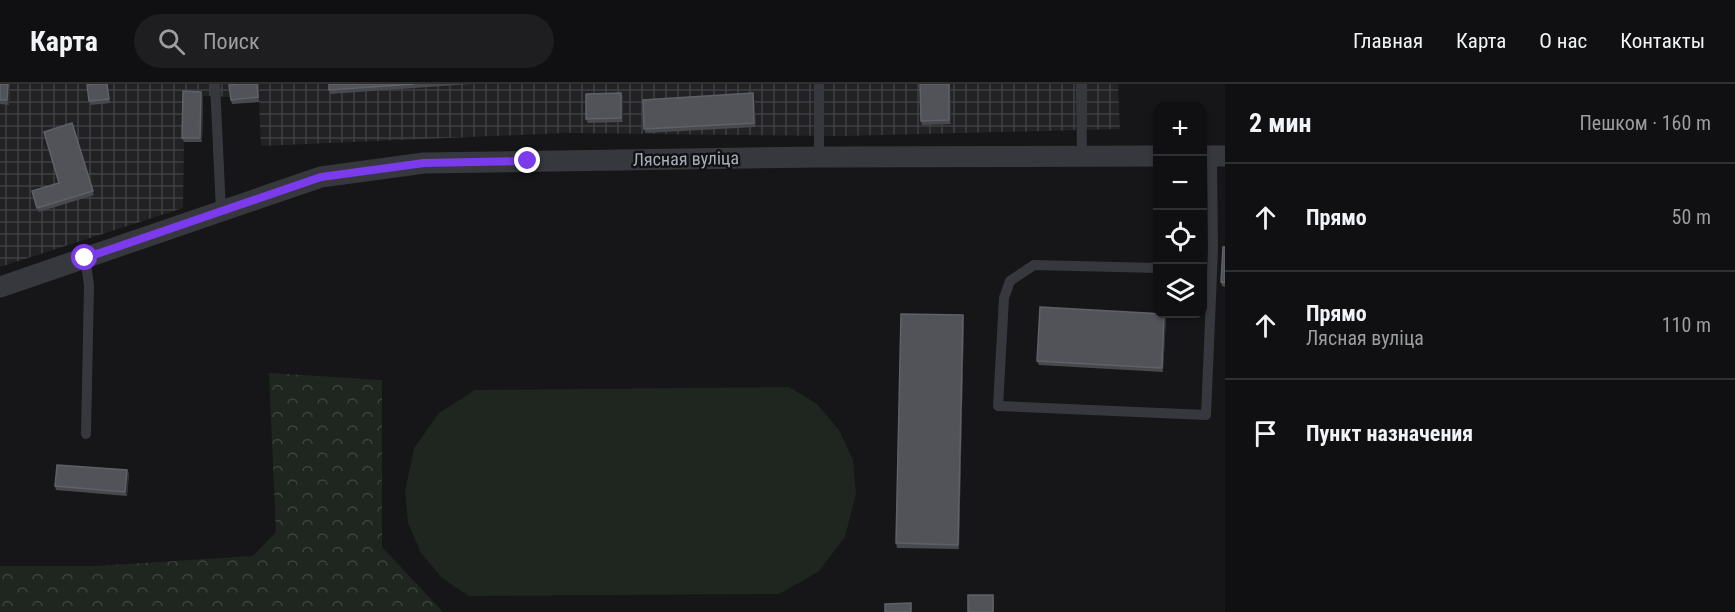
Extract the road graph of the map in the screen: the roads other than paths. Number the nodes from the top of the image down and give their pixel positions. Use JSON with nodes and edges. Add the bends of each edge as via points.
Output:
{"nodes":[{"id":1,"x":215,"y":84,"type":"edge"},
{"id":2,"x":819,"y":84,"type":"edge"},
{"id":3,"x":1081,"y":84,"type":"edge"},
{"id":4,"x":1082,"y":156,"type":"junction"},
{"id":5,"x":1153,"y":156,"type":"edge"},
{"id":6,"x":1213,"y":156,"type":"edge"},
{"id":7,"x":819,"y":157,"type":"junction"},
{"id":8,"x":221,"y":211,"type":"junction"},
{"id":9,"x":85,"y":258,"type":"junction"},
{"id":10,"x":1153,"y":268,"type":"edge"},
{"id":11,"x":1207,"y":269,"type":"edge"},
{"id":12,"x":0,"y":287,"type":"edge"},
{"id":13,"x":1207,"y":318,"type":"edge"},
{"id":14,"x":86,"y":434,"type":"dead end"}],
"edges":[{"from":1,"to":8,"type":"lane"},
{"from":2,"to":7,"type":"lane"},
{"from":3,"to":4,"type":"lane"},
{"from":4,"to":5,"type":"street","name":"Лясная вуліца"},
{"from":4,"to":7,"type":"street","name":"Лясная вуліца"},
{"from":6,"to":11,"type":"lane"},
{"from":7,"to":8,"type":"street","name":"Лясная вуліца","via":[[424,163],[321,177]]},
{"from":8,"to":9,"type":"street","name":"Лясная вуліца"},
{"from":9,"to":12,"type":"street","name":"Лясная вуліца"},
{"from":9,"to":14,"type":"lane","via":[[89,285]]},
{"from":10,"to":13,"type":"lane","via":[[1034,265],[1010,281],[1004,298],[998,406],[1206,415]]}]}
